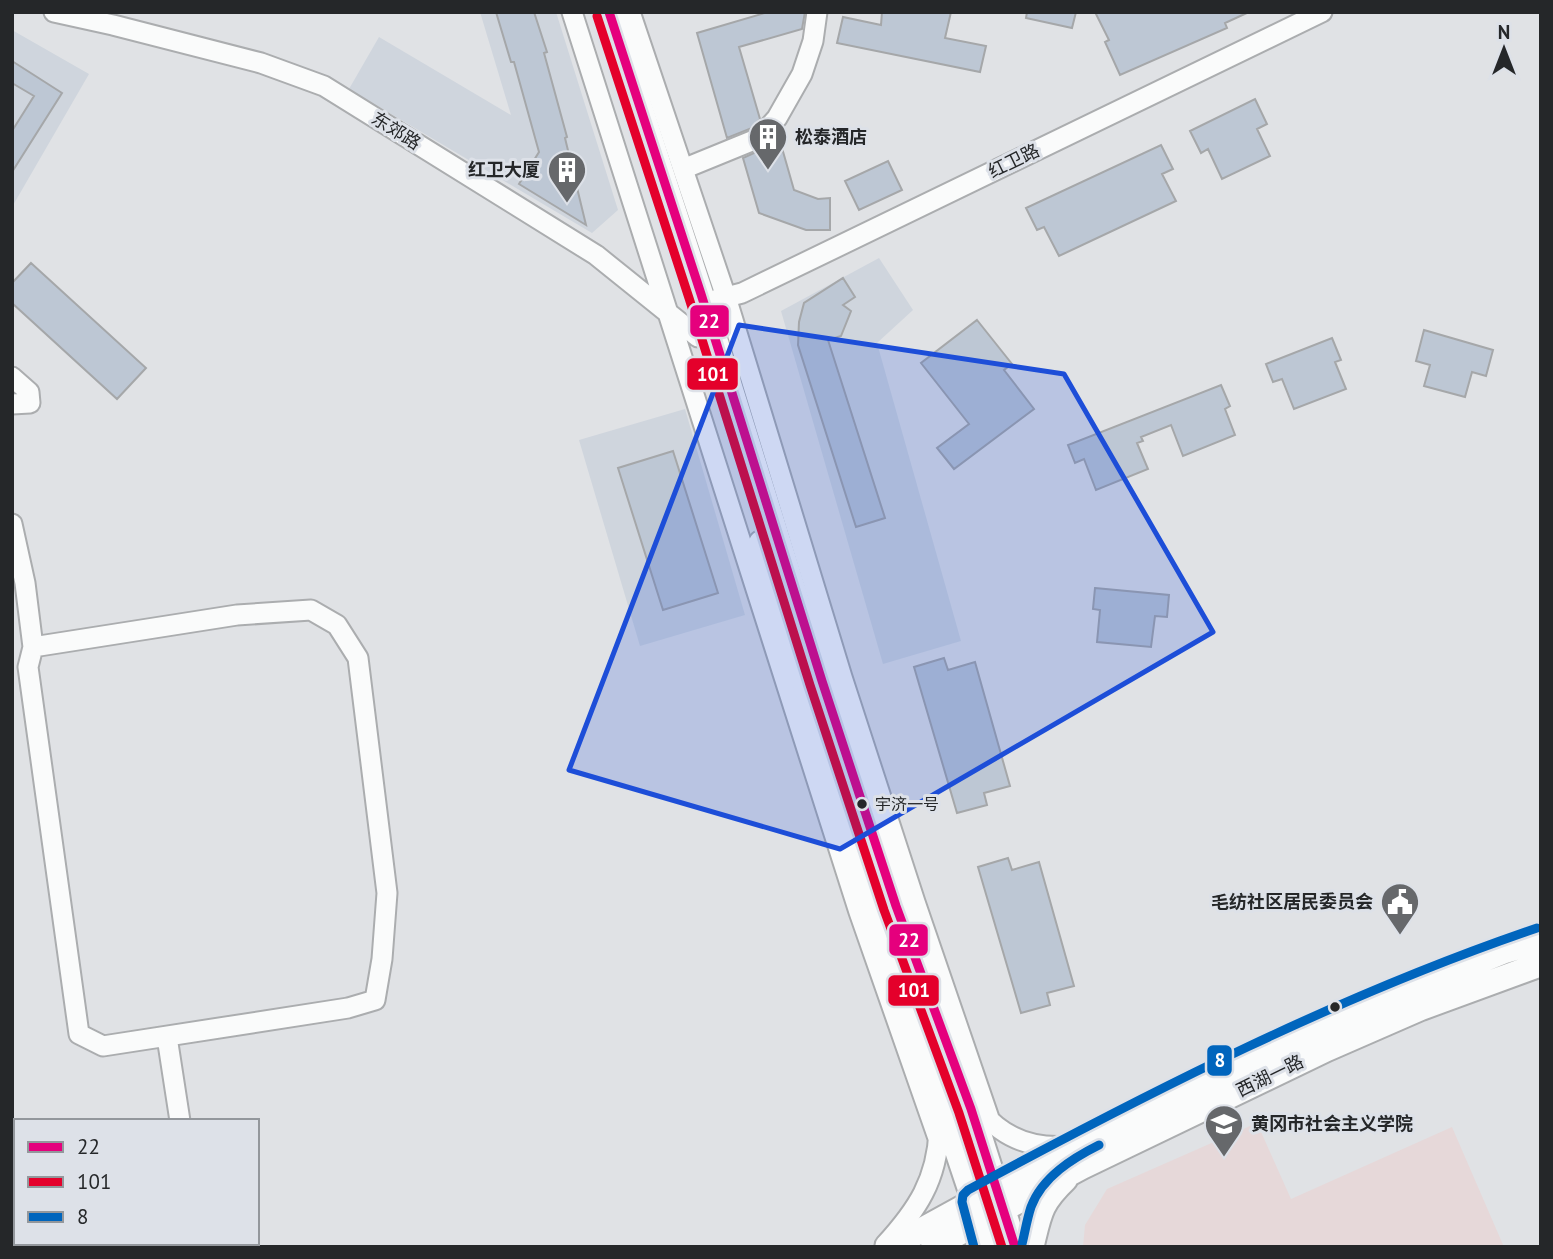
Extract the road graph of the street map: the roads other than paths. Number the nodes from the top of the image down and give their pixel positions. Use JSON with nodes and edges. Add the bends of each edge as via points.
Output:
{"nodes":[{"id":1,"x":54,"y":12,"type":"edge"},
{"id":2,"x":572,"y":12,"type":"edge"},
{"id":3,"x":591,"y":12,"type":"edge"},
{"id":4,"x":609,"y":12,"type":"edge"},
{"id":5,"x":630,"y":12,"type":"edge"},
{"id":6,"x":817,"y":12,"type":"edge"},
{"id":7,"x":1322,"y":12,"type":"edge"},
{"id":8,"x":683,"y":169,"type":"junction"},
{"id":9,"x":715,"y":300,"type":"junction"},
{"id":10,"x":667,"y":310,"type":"junction"},
{"id":11,"x":698,"y":337,"type":"junction"},
{"id":12,"x":12,"y":377,"type":"edge"},
{"id":13,"x":12,"y":404,"type":"edge"},
{"id":14,"x":12,"y":524,"type":"edge"},
{"id":15,"x":33,"y":647,"type":"junction"},
{"id":16,"x":1541,"y":940,"type":"edge"},
{"id":17,"x":1541,"y":964,"type":"edge"},
{"id":18,"x":167,"y":1037,"type":"junction"},
{"id":19,"x":965,"y":1092,"type":"junction"},
{"id":20,"x":941,"y":1102,"type":"junction"},
{"id":21,"x":180,"y":1119,"type":"edge"},
{"id":22,"x":990,"y":1121,"type":"junction"},
{"id":23,"x":939,"y":1142,"type":"junction"},
{"id":24,"x":1079,"y":1156,"type":"junction"},
{"id":25,"x":1001,"y":1199,"type":"junction"},
{"id":26,"x":977,"y":1212,"type":"junction"},
{"id":27,"x":1039,"y":1224,"type":"junction"},
{"id":28,"x":883,"y":1247,"type":"edge"},
{"id":29,"x":891,"y":1247,"type":"edge"},
{"id":30,"x":933,"y":1247,"type":"edge"},
{"id":31,"x":987,"y":1247,"type":"edge"},
{"id":32,"x":1015,"y":1247,"type":"edge"},
{"id":33,"x":1034,"y":1247,"type":"edge"},
{"id":34,"x":1046,"y":1247,"type":"edge"}],
"edges":[{"from":1,"to":10,"type":"street","name":"东郊路","via":[[261,63],[324,86],[596,255]]},
{"from":2,"to":10,"type":"street"},
{"from":3,"to":11,"type":"main road"},
{"from":4,"to":9,"type":"main road"},
{"from":5,"to":8,"type":"street"},
{"from":6,"to":8,"type":"street","via":[[802,74],[778,118],[759,138]]},
{"from":7,"to":9,"type":"street","name":"红卫路","via":[[742,293]]},
{"from":8,"to":9,"type":"street"},
{"from":9,"to":19,"type":"main road","via":[[835,721],[896,906]]},
{"from":9,"to":22,"type":"street"},
{"from":10,"to":11,"type":"street","name":"东郊路"},
{"from":10,"to":23,"type":"street","via":[[859,912]]},
{"from":11,"to":20,"type":"main road","via":[[803,682]]},
{"from":12,"to":13,"type":"street","via":[[29,392],[30,403]]},
{"from":14,"to":15,"type":"street"},
{"from":15,"to":18,"type":"street","via":[[28,667],[79,1034],[103,1046]]},
{"from":15,"to":18,"type":"street","via":[[237,615],[311,610],[337,625],[358,658],[387,893],[375,1000]]},
{"from":16,"to":24,"type":"main road","name":"西湖一路","via":[[1330,1022]]},
{"from":17,"to":24,"type":"main road","name":"西湖一路","via":[[1421,1008]]},
{"from":18,"to":21,"type":"street"},
{"from":19,"to":22,"type":"street"},
{"from":19,"to":25,"type":"main road"},
{"from":20,"to":23,"type":"street"},
{"from":20,"to":26,"type":"main road"},
{"from":22,"to":24,"type":"street","via":[[1006,1134],[1031,1144]]},
{"from":23,"to":28,"type":"street","via":[[926,1191]]},
{"from":24,"to":25,"type":"main road","name":"西湖一路"},
{"from":24,"to":27,"type":"street","via":[[1050,1198]]},
{"from":25,"to":26,"type":"main road","name":"西湖一路"},
{"from":25,"to":32,"type":"main road"},
{"from":26,"to":29,"type":"main road","name":"西湖一路"},
{"from":26,"to":30,"type":"main road","name":"西湖一路"},
{"from":26,"to":31,"type":"main road"},
{"from":27,"to":33,"type":"street"},
{"from":27,"to":34,"type":"street"}]}
